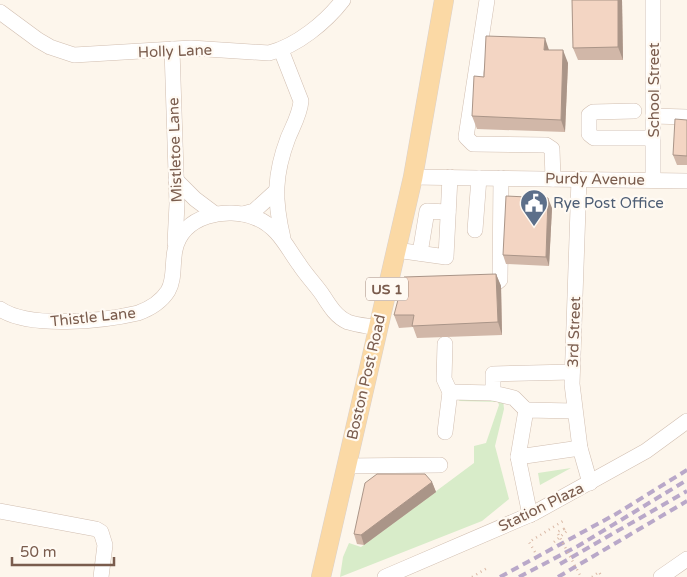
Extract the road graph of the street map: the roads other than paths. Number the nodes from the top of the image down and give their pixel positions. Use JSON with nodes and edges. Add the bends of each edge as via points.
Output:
{"nodes":[{"id":1,"x":344,"y":0,"type":"edge"},
{"id":2,"x":444,"y":0,"type":"edge"},
{"id":3,"x":487,"y":0,"type":"edge"},
{"id":4,"x":654,"y":0,"type":"edge"},
{"id":5,"x":2,"y":15,"type":"edge"},
{"id":6,"x":172,"y":49,"type":"junction"},
{"id":7,"x":281,"y":50,"type":"junction"},
{"id":8,"x":634,"y":111,"type":"dead end"},
{"id":9,"x":654,"y":116,"type":"junction"},
{"id":10,"x":687,"y":118,"type":"edge"},
{"id":11,"x":654,"y":138,"type":"junction"},
{"id":12,"x":412,"y":177,"type":"junction"},
{"id":13,"x":450,"y":178,"type":"junction"},
{"id":14,"x":479,"y":178,"type":"junction"},
{"id":15,"x":501,"y":178,"type":"junction"},
{"id":16,"x":553,"y":179,"type":"junction"},
{"id":17,"x":579,"y":179,"type":"junction"},
{"id":18,"x":176,"y":180,"type":"junction"},
{"id":19,"x":653,"y":180,"type":"junction"},
{"id":20,"x":687,"y":181,"type":"edge"},
{"id":21,"x":275,"y":192,"type":"junction"},
{"id":22,"x":405,"y":210,"type":"junction"},
{"id":23,"x":427,"y":211,"type":"junction"},
{"id":24,"x":448,"y":212,"type":"junction"},
{"id":25,"x":214,"y":214,"type":"junction"},
{"id":26,"x":243,"y":214,"type":"junction"},
{"id":27,"x":475,"y":230,"type":"dead end"},
{"id":28,"x":283,"y":238,"type":"junction"},
{"id":29,"x":175,"y":250,"type":"junction"},
{"id":30,"x":396,"y":250,"type":"junction"},
{"id":31,"x":420,"y":253,"type":"junction"},
{"id":32,"x":468,"y":283,"type":"edge"},
{"id":33,"x":0,"y":309,"type":"edge"},
{"id":34,"x":378,"y":328,"type":"junction"},
{"id":35,"x":445,"y":344,"type":"dead end"},
{"id":36,"x":572,"y":372,"type":"junction"},
{"id":37,"x":450,"y":392,"type":"junction"},
{"id":38,"x":493,"y":393,"type":"junction"},
{"id":39,"x":526,"y":410,"type":"junction"},
{"id":40,"x":574,"y":412,"type":"junction"},
{"id":41,"x":687,"y":421,"type":"edge"},
{"id":42,"x":445,"y":432,"type":"dead end"},
{"id":43,"x":580,"y":448,"type":"junction"},
{"id":44,"x":518,"y":457,"type":"junction"},
{"id":45,"x":440,"y":465,"type":"dead end"},
{"id":46,"x":346,"y":466,"type":"junction"},
{"id":47,"x":590,"y":483,"type":"junction"},
{"id":48,"x":0,"y":511,"type":"edge"},
{"id":49,"x":530,"y":515,"type":"junction"},
{"id":50,"x":687,"y":560,"type":"edge"},
{"id":51,"x":395,"y":575,"type":"edge"},
{"id":52,"x":102,"y":577,"type":"edge"},
{"id":53,"x":320,"y":577,"type":"edge"},
{"id":54,"x":661,"y":577,"type":"edge"}],
"edges":[{"from":1,"to":7,"type":"street","name":"Holly Lane","via":[[321,22]]},
{"from":2,"to":12,"type":"main road","name":"Boston Post Road","number":"US 1"},
{"from":3,"to":16,"type":"street","via":[[466,137],[473,144],[546,145],[552,149]]},
{"from":4,"to":9,"type":"street","name":"School Street"},
{"from":5,"to":6,"type":"street","name":"Holly Lane","via":[[50,47],[74,55]]},
{"from":6,"to":7,"type":"street","name":"Holly Lane","via":[[209,48],[257,53]]},
{"from":6,"to":18,"type":"street","name":"Mistletoe Lane"},
{"from":7,"to":21,"type":"street","via":[[301,101],[282,156]]},
{"from":8,"to":11,"type":"street","via":[[593,112],[589,115],[589,134],[594,138]]},
{"from":9,"to":10,"type":"street"},
{"from":9,"to":11,"type":"street","name":"School Street"},
{"from":11,"to":19,"type":"street","name":"School Street"},
{"from":12,"to":13,"type":"street","name":"Purdy Avenue"},
{"from":12,"to":22,"type":"main road","name":"Boston Post Road","number":"US 1"},
{"from":13,"to":14,"type":"street","name":"Purdy Avenue"},
{"from":13,"to":24,"type":"street"},
{"from":14,"to":15,"type":"street","name":"Purdy Avenue"},
{"from":14,"to":27,"type":"street"},
{"from":15,"to":16,"type":"street","name":"Purdy Avenue"},
{"from":15,"to":32,"type":"street","via":[[500,280],[495,284]]},
{"from":16,"to":17,"type":"street","name":"Purdy Avenue"},
{"from":17,"to":19,"type":"street","name":"Purdy Avenue"},
{"from":17,"to":36,"type":"street","name":"3rd Street"},
{"from":18,"to":25,"type":"street"},
{"from":18,"to":29,"type":"street","name":"Mistletoe Lane"},
{"from":19,"to":20,"type":"street","name":"Purdy Avenue"},
{"from":21,"to":26,"type":"street","via":[[254,210]]},
{"from":21,"to":28,"type":"street"},
{"from":22,"to":23,"type":"street"},
{"from":22,"to":30,"type":"main road","name":"Boston Post Road","number":"US 1"},
{"from":23,"to":24,"type":"street"},
{"from":23,"to":31,"type":"street"},
{"from":24,"to":31,"type":"street","via":[[446,257]]},
{"from":25,"to":26,"type":"street","name":"Thistle Lane"},
{"from":25,"to":29,"type":"street","name":"Thistle Lane","via":[[184,230]]},
{"from":26,"to":28,"type":"street","name":"Thistle Lane","via":[[265,222]]},
{"from":28,"to":34,"type":"street","name":"Thistle Lane","via":[[300,266],[339,316],[348,322]]},
{"from":29,"to":33,"type":"street","name":"Thistle Lane","via":[[167,292],[149,309],[138,313],[46,322],[17,318]]},
{"from":30,"to":31,"type":"street"},
{"from":30,"to":34,"type":"main road","name":"Boston Post Road","number":"US 1","via":[[396,281]]},
{"from":34,"to":46,"type":"main road","name":"Boston Post Road","number":"US 1"},
{"from":35,"to":37,"type":"street","via":[[444,379]]},
{"from":36,"to":38,"type":"street","via":[[493,374]]},
{"from":36,"to":40,"type":"street","name":"3rd Street"},
{"from":37,"to":38,"type":"street"},
{"from":37,"to":42,"type":"street"},
{"from":38,"to":39,"type":"street","via":[[514,398]]},
{"from":39,"to":40,"type":"street"},
{"from":39,"to":44,"type":"street"},
{"from":40,"to":43,"type":"street","name":"3rd Street"},
{"from":41,"to":47,"type":"street","name":"Station Plaza","via":[[653,447]]},
{"from":43,"to":44,"type":"street"},
{"from":43,"to":47,"type":"street","name":"3rd Street"},
{"from":44,"to":49,"type":"street"},
{"from":45,"to":46,"type":"street"},
{"from":46,"to":53,"type":"main road","name":"Boston Post Road","number":"US 1"},
{"from":47,"to":49,"type":"street","name":"Station Plaza"},
{"from":48,"to":52,"type":"street","via":[[101,532],[105,545]]},
{"from":49,"to":51,"type":"street","name":"Station Plaza"},
{"from":50,"to":54,"type":"street"}]}
